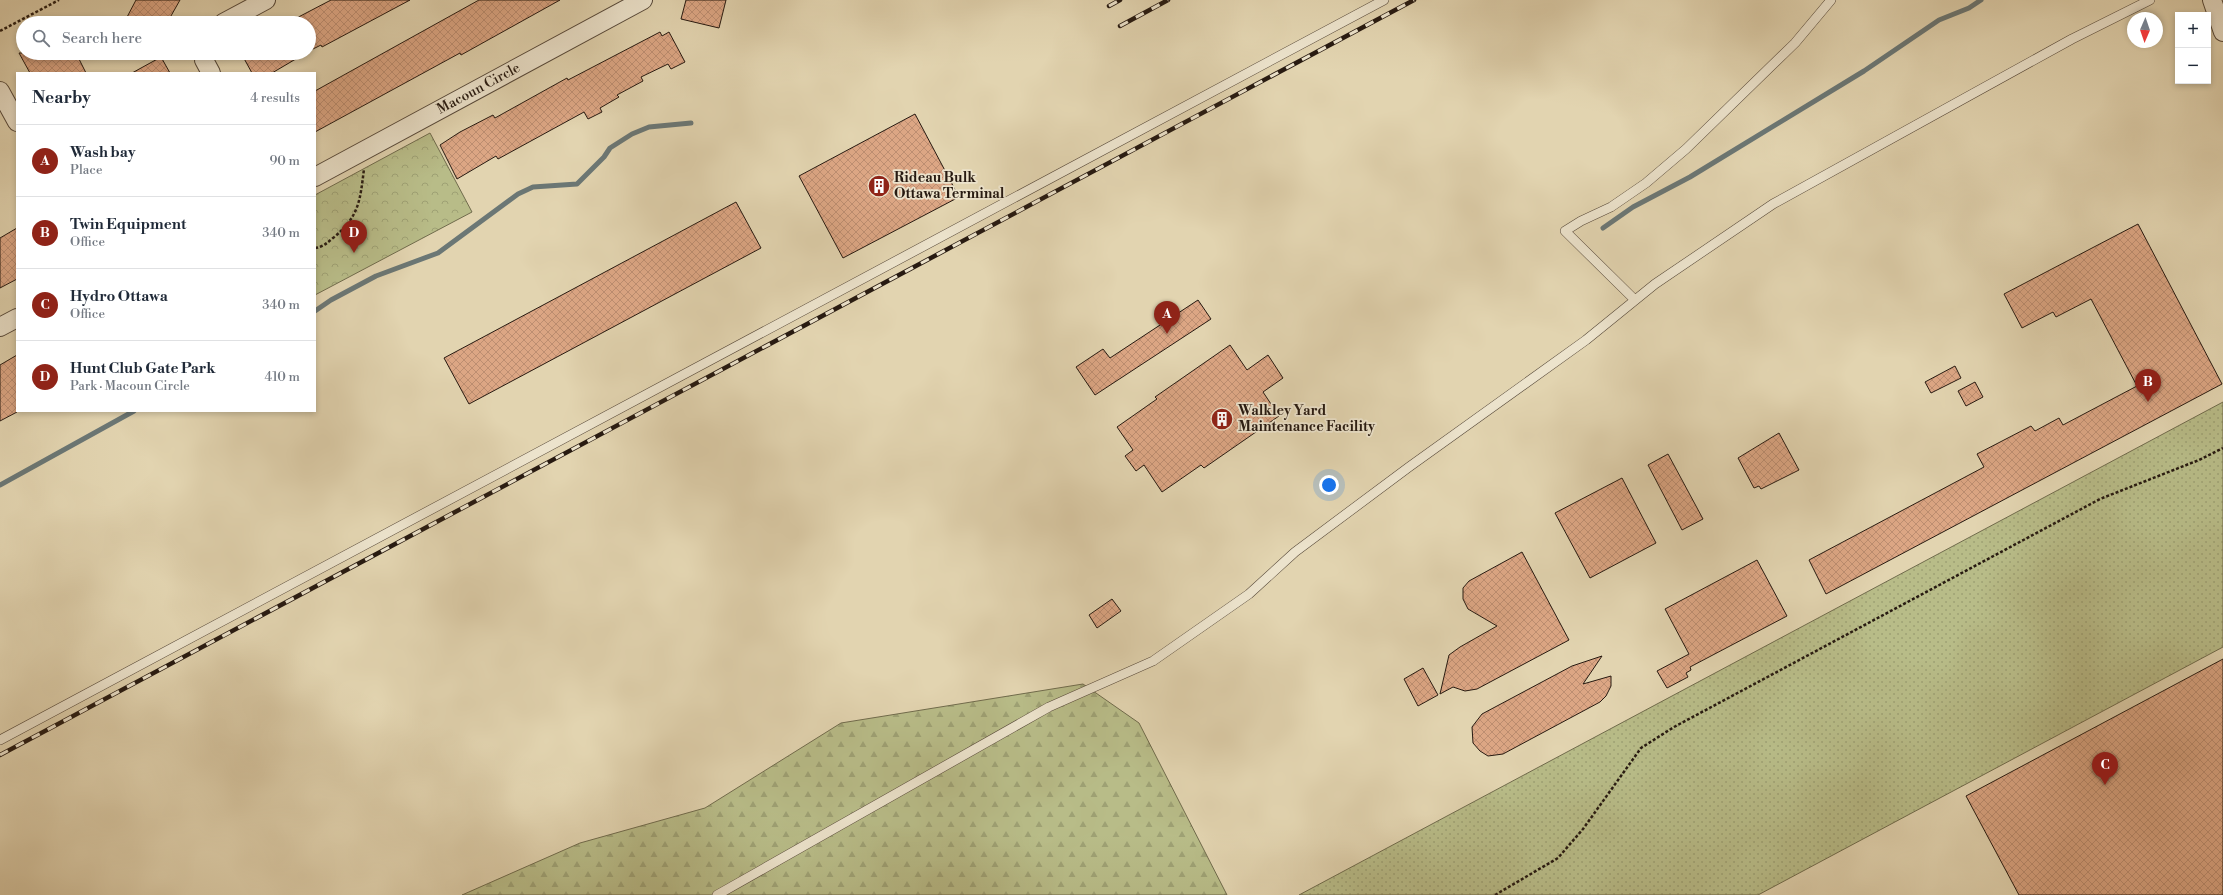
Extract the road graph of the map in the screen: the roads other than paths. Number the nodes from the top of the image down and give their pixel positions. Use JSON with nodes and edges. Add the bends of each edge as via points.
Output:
{"nodes":[{"id":1,"x":266,"y":0,"type":"edge"},
{"id":2,"x":643,"y":0,"type":"edge"},
{"id":3,"x":1384,"y":0,"type":"edge"},
{"id":4,"x":1832,"y":0,"type":"edge"},
{"id":5,"x":2150,"y":0,"type":"edge"},
{"id":6,"x":2212,"y":0,"type":"edge"},
{"id":7,"x":236,"y":16,"type":"edge"},
{"id":8,"x":2223,"y":32,"type":"edge"},
{"id":9,"x":204,"y":60,"type":"edge"},
{"id":10,"x":210,"y":72,"type":"edge"},
{"id":11,"x":0,"y":91,"type":"edge"},
{"id":12,"x":16,"y":120,"type":"edge"},
{"id":13,"x":316,"y":175,"type":"edge"},
{"id":14,"x":1635,"y":300,"type":"junction"},
{"id":15,"x":16,"y":319,"type":"edge"},
{"id":16,"x":0,"y":327,"type":"edge"},
{"id":17,"x":0,"y":740,"type":"edge"},
{"id":18,"x":717,"y":895,"type":"edge"}],
"edges":[{"from":1,"to":7,"type":"street"},
{"from":2,"to":13,"type":"street","name":"Macoun Circle"},
{"from":3,"to":17,"type":"lane"},
{"from":4,"to":14,"type":"lane","via":[[1794,43],[1686,149],[1646,183],[1611,207],[1580,220],[1565,231]]},
{"from":5,"to":14,"type":"lane","via":[[2072,39],[1773,204]]},
{"from":6,"to":8,"type":"street"},
{"from":9,"to":10,"type":"street"},
{"from":11,"to":12,"type":"street"},
{"from":14,"to":18,"type":"lane","via":[[1586,340],[1295,552],[1249,594],[1153,660],[1049,707]]},
{"from":15,"to":16,"type":"street"}]}
